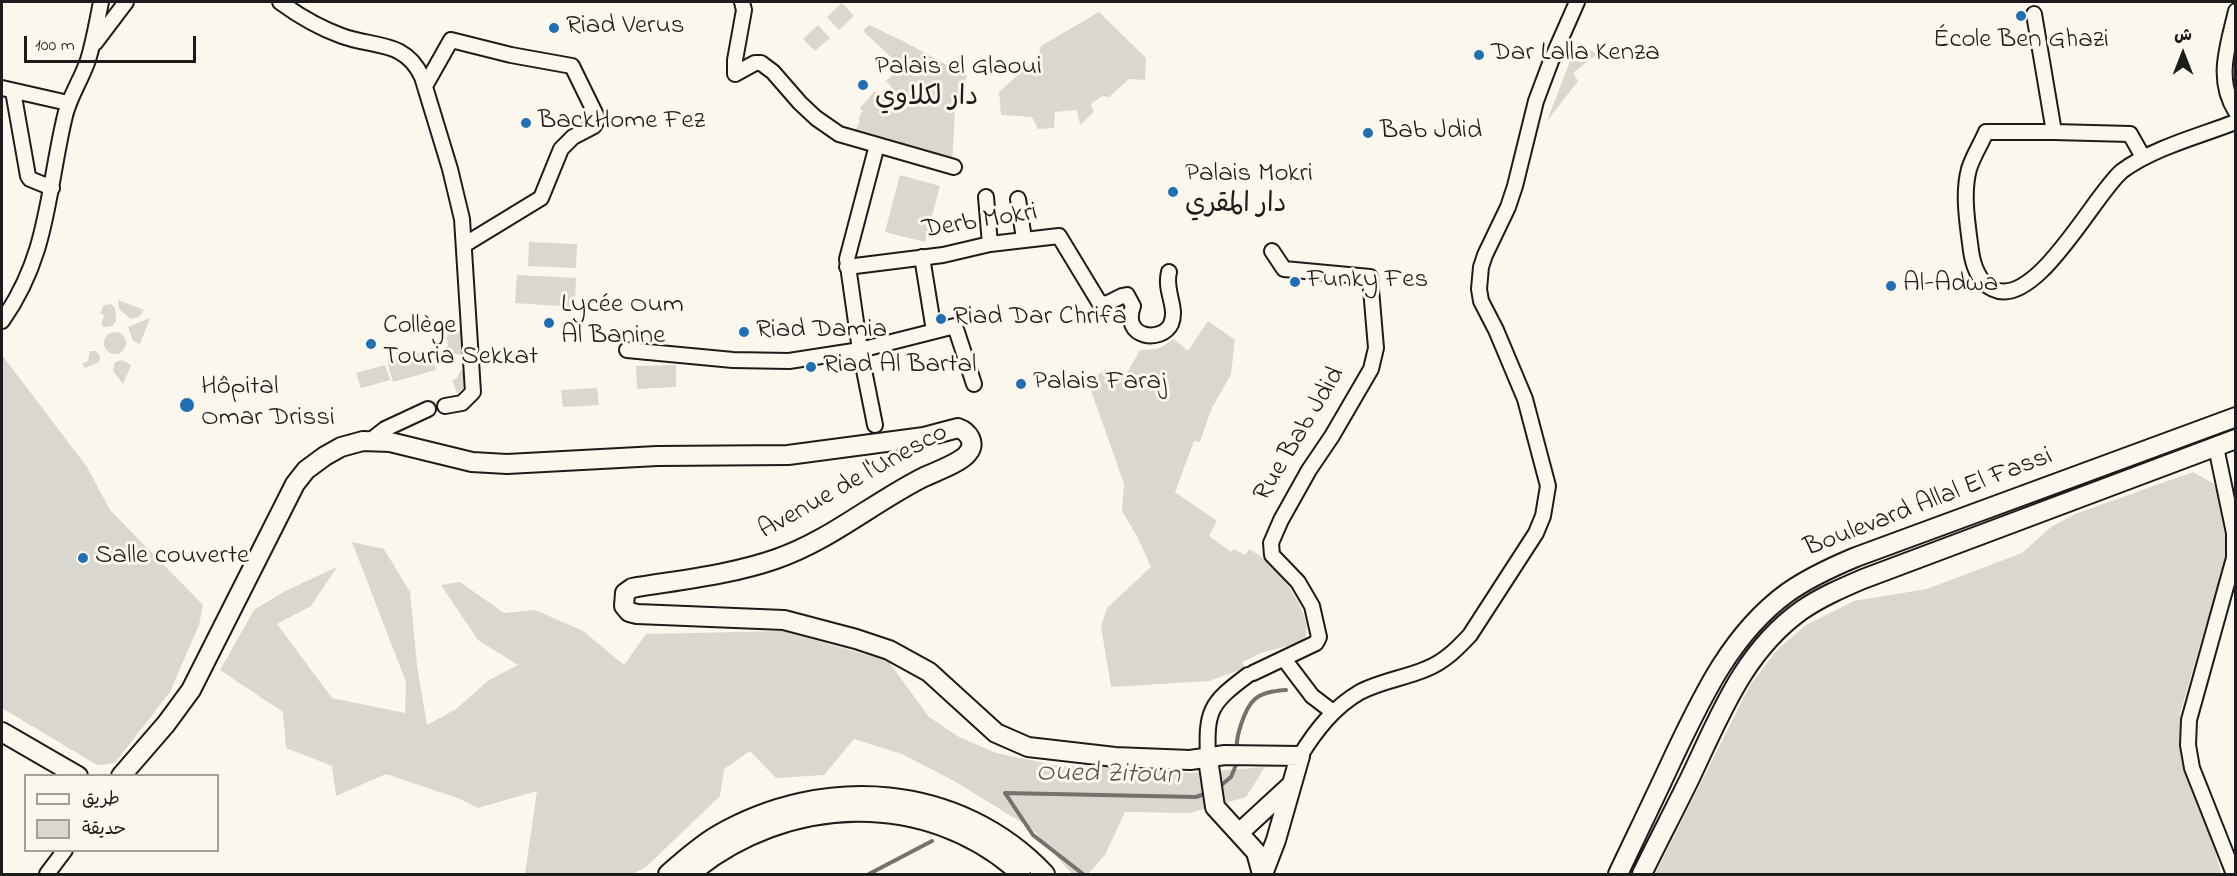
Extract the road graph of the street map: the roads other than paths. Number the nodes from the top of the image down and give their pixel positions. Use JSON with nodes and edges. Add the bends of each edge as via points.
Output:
{"nodes":[{"id":1,"x":101,"y":2,"type":"edge"},
{"id":2,"x":126,"y":2,"type":"edge"},
{"id":3,"x":280,"y":2,"type":"edge"},
{"id":4,"x":742,"y":2,"type":"edge"},
{"id":5,"x":1577,"y":2,"type":"edge"},
{"id":6,"x":2235,"y":11,"type":"edge"},
{"id":7,"x":2034,"y":15,"type":"dead end"},
{"id":8,"x":92,"y":47,"type":"junction"},
{"id":9,"x":425,"y":86,"type":"junction"},
{"id":10,"x":7,"y":90,"type":"edge"},
{"id":11,"x":68,"y":103,"type":"junction"},
{"id":12,"x":2235,"y":112,"type":"edge"},
{"id":13,"x":2235,"y":122,"type":"edge"},
{"id":14,"x":2054,"y":132,"type":"junction"},
{"id":15,"x":877,"y":145,"type":"junction"},
{"id":16,"x":2143,"y":158,"type":"junction"},
{"id":17,"x":954,"y":167,"type":"dead end"},
{"id":18,"x":52,"y":188,"type":"junction"},
{"id":19,"x":986,"y":197,"type":"dead end"},
{"id":20,"x":1018,"y":199,"type":"dead end"},
{"id":21,"x":1024,"y":239,"type":"junction"},
{"id":22,"x":990,"y":244,"type":"junction"},
{"id":23,"x":464,"y":245,"type":"junction"},
{"id":24,"x":1272,"y":251,"type":"dead end"},
{"id":25,"x":922,"y":257,"type":"junction"},
{"id":26,"x":847,"y":267,"type":"junction"},
{"id":27,"x":1168,"y":272,"type":"dead end"},
{"id":28,"x":2,"y":321,"type":"edge"},
{"id":29,"x":934,"y":331,"type":"junction"},
{"id":30,"x":627,"y":350,"type":"dead end"},
{"id":31,"x":860,"y":350,"type":"junction"},
{"id":32,"x":974,"y":384,"type":"dead end"},
{"id":33,"x":445,"y":406,"type":"dead end"},
{"id":34,"x":428,"y":409,"type":"dead end"},
{"id":35,"x":2235,"y":417,"type":"edge"},
{"id":36,"x":876,"y":433,"type":"junction"},
{"id":37,"x":2235,"y":439,"type":"edge"},
{"id":38,"x":371,"y":440,"type":"junction"},
{"id":39,"x":2216,"y":447,"type":"junction"},
{"id":40,"x":1284,"y":659,"type":"junction"},
{"id":41,"x":1333,"y":712,"type":"junction"},
{"id":42,"x":2,"y":732,"type":"edge"},
{"id":43,"x":1300,"y":756,"type":"junction"},
{"id":44,"x":1214,"y":763,"type":"junction"},
{"id":45,"x":75,"y":774,"type":"edge"},
{"id":46,"x":123,"y":774,"type":"edge"},
{"id":47,"x":1290,"y":786,"type":"junction"},
{"id":48,"x":1239,"y":833,"type":"junction"},
{"id":49,"x":64,"y":852,"type":"edge"},
{"id":50,"x":704,"y":853,"type":"junction"},
{"id":51,"x":47,"y":874,"type":"edge"},
{"id":52,"x":668,"y":874,"type":"edge"},
{"id":53,"x":690,"y":874,"type":"edge"},
{"id":54,"x":1021,"y":874,"type":"edge"},
{"id":55,"x":1045,"y":874,"type":"edge"},
{"id":56,"x":1262,"y":874,"type":"edge"},
{"id":57,"x":1618,"y":874,"type":"edge"},
{"id":58,"x":1642,"y":874,"type":"edge"},
{"id":59,"x":2234,"y":874,"type":"edge"}],
"edges":[{"from":1,"to":8,"type":"street"},
{"from":2,"to":8,"type":"street"},
{"from":3,"to":9,"type":"street","via":[[334,33],[402,52],[415,64]]},
{"from":4,"to":15,"type":"street","via":[[735,74],[761,63],[816,118],[839,134]]},
{"from":5,"to":41,"type":"street","via":[[1536,101],[1515,186],[1485,255],[1479,289],[1525,399],[1548,486],[1543,516],[1536,533],[1458,648],[1425,670],[1361,692]]},
{"from":6,"to":12,"type":"street","via":[[2224,83]]},
{"from":7,"to":14,"type":"street"},
{"from":8,"to":11,"type":"street"},
{"from":9,"to":23,"type":"street","via":[[450,169]]},
{"from":9,"to":23,"type":"street","via":[[451,40],[572,66],[597,120],[561,149],[541,198]]},
{"from":10,"to":11,"type":"street"},
{"from":10,"to":18,"type":"street","via":[[29,178]]},
{"from":11,"to":18,"type":"street"},
{"from":13,"to":16,"type":"street"},
{"from":14,"to":16,"type":"street","via":[[2130,134]]},
{"from":14,"to":16,"type":"street","via":[[1986,132],[1969,169],[1967,222],[1972,259],[1980,278],[1998,292],[2030,282],[2054,258],[2120,173]]},
{"from":15,"to":17,"type":"street"},
{"from":15,"to":26,"type":"street"},
{"from":18,"to":28,"type":"street","via":[[32,266]]},
{"from":19,"to":22,"type":"street"},
{"from":20,"to":21,"type":"street"},
{"from":21,"to":22,"type":"street","name":"Derb Mokri"},
{"from":21,"to":27,"type":"street","name":"Derb Mokri","via":[[1059,236],[1099,302],[1106,304],[1122,296],[1131,298],[1131,325],[1144,334],[1163,332],[1170,326],[1173,314],[1166,285]]},
{"from":22,"to":25,"type":"street","name":"Derb Mokri"},
{"from":23,"to":33,"type":"street","via":[[473,392],[462,403]]},
{"from":24,"to":40,"type":"street","name":"Rue Bab Jdid","via":[[1284,269],[1370,277],[1376,348],[1371,369],[1270,543],[1272,555],[1298,582],[1312,606],[1319,629],[1316,643]]},
{"from":25,"to":26,"type":"street","name":"Derb Mokri"},
{"from":25,"to":29,"type":"street"},
{"from":26,"to":31,"type":"street"},
{"from":29,"to":31,"type":"street"},
{"from":29,"to":32,"type":"street","via":[[955,326]]},
{"from":30,"to":31,"type":"street","via":[[789,362]]},
{"from":31,"to":36,"type":"street"},
{"from":34,"to":38,"type":"street"},
{"from":35,"to":57,"type":"main road","name":"Boulevard Allal El Fassi","via":[[1856,557],[1785,594],[1754,623],[1723,661]]},
{"from":36,"to":38,"type":"main road","name":"Avenue de l'Unesco","via":[[788,455],[657,456],[491,465]]},
{"from":36,"to":44,"type":"main road","name":"Avenue de l'Unesco","via":[[924,437],[958,428],[967,433],[971,448],[965,457],[796,551],[745,568],[632,588],[624,597],[626,609],[637,614],[784,620],[867,642],[929,672],[996,733],[1028,747]]},
{"from":37,"to":39,"type":"main road","name":"Boulevard Allal El Fassi"},
{"from":38,"to":46,"type":"main road","name":"Avenue de l'Unesco","via":[[332,451],[301,477],[191,690]]},
{"from":39,"to":58,"type":"main road","name":"Boulevard Allal El Fassi","via":[[1863,579],[1801,610],[1758,653],[1727,698]]},
{"from":39,"to":59,"type":"street","via":[[2234,533],[2234,558],[2189,720],[2188,745],[2192,768]]},
{"from":40,"to":41,"type":"street","via":[[1312,696]]},
{"from":40,"to":44,"type":"street","name":"Rue Bab Jdid","via":[[1250,674],[1224,693],[1207,728]]},
{"from":41,"to":43,"type":"street"},
{"from":42,"to":45,"type":"main road"},
{"from":43,"to":44,"type":"main road","name":"Avenue de l'Unesco","via":[[1252,755]]},
{"from":43,"to":47,"type":"main road"},
{"from":44,"to":48,"type":"main road","name":"Rue Bab Jdid","via":[[1215,807]]},
{"from":47,"to":48,"type":"main road"},
{"from":47,"to":56,"type":"main road","via":[[1276,840]]},
{"from":48,"to":56,"type":"main road","name":"Rue Bab Jdid","via":[[1256,852]]},
{"from":49,"to":51,"type":"street"},
{"from":50,"to":52,"type":"main road"},
{"from":50,"to":53,"type":"main road"},
{"from":50,"to":54,"type":"main road","via":[[783,822],[822,813],[893,813],[932,822],[974,842]]},
{"from":50,"to":55,"type":"main road","via":[[718,834],[789,805],[819,798],[886,796],[917,801],[996,834]]}]}
